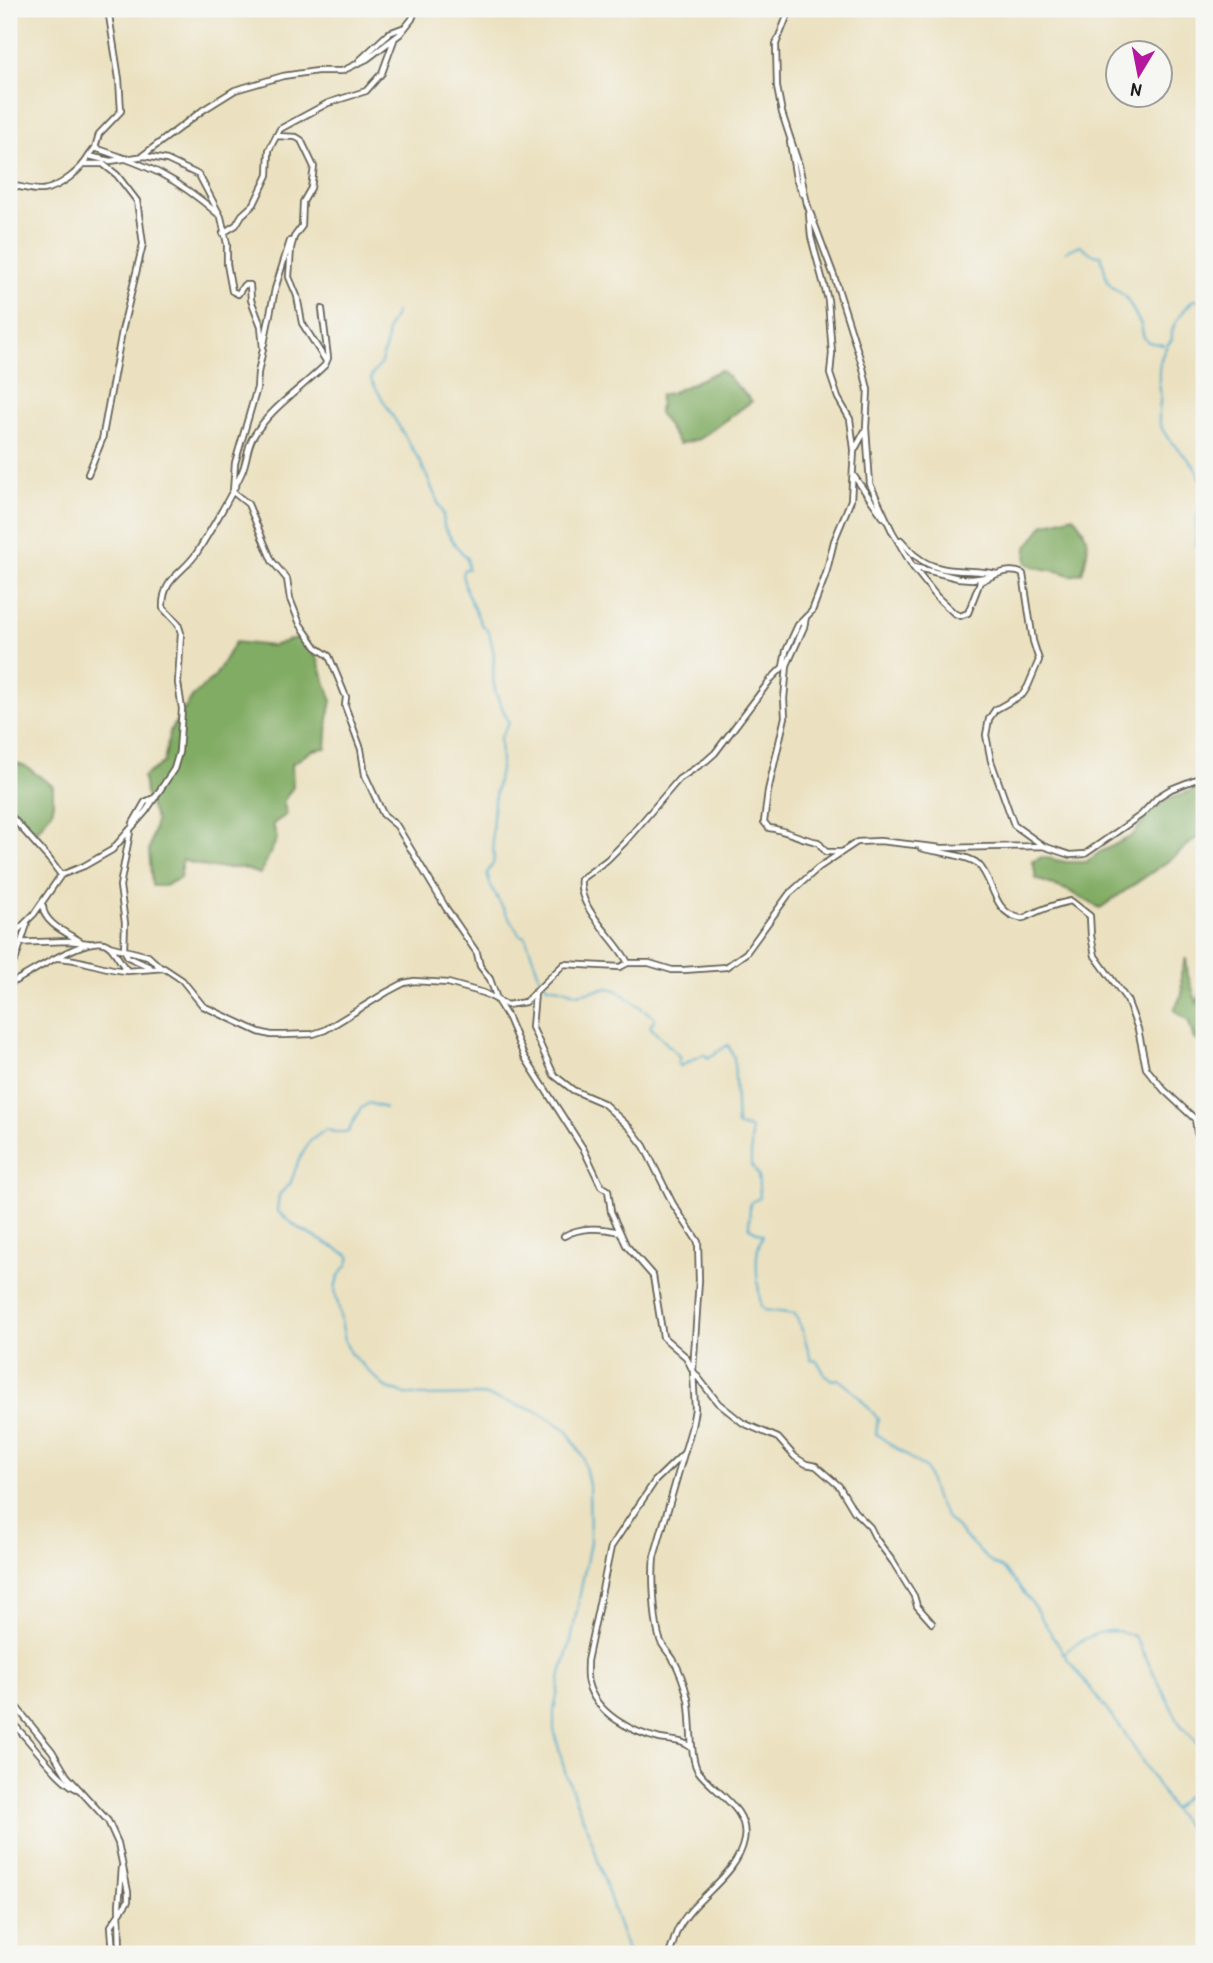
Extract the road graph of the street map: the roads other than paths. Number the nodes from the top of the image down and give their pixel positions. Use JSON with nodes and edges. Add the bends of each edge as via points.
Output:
{"nodes":[{"id":1,"x":108,"y":9,"type":"edge"},
{"id":2,"x":416,"y":9,"type":"edge"},
{"id":3,"x":790,"y":9,"type":"edge"},
{"id":4,"x":406,"y":27,"type":"junction"},
{"id":5,"x":395,"y":38,"type":"junction"},
{"id":6,"x":358,"y":62,"type":"junction"},
{"id":7,"x":276,"y":136,"type":"junction"},
{"id":8,"x":95,"y":148,"type":"junction"},
{"id":9,"x":89,"y":156,"type":"junction"},
{"id":10,"x":141,"y":157,"type":"junction"},
{"id":11,"x":126,"y":159,"type":"junction"},
{"id":12,"x":84,"y":164,"type":"junction"},
{"id":13,"x":9,"y":185,"type":"edge"},
{"id":14,"x":808,"y":206,"type":"junction"},
{"id":15,"x":221,"y":217,"type":"junction"},
{"id":16,"x":223,"y":233,"type":"junction"},
{"id":17,"x":294,"y":237,"type":"junction"},
{"id":18,"x":322,"y":309,"type":"dead end"},
{"id":19,"x":263,"y":349,"type":"junction"},
{"id":20,"x":326,"y":361,"type":"junction"},
{"id":21,"x":866,"y":428,"type":"junction"},
{"id":22,"x":854,"y":451,"type":"junction"},
{"id":23,"x":88,"y":474,"type":"dead end"},
{"id":24,"x":853,"y":475,"type":"junction"},
{"id":25,"x":233,"y":492,"type":"junction"},
{"id":26,"x":888,"y":522,"type":"junction"},
{"id":27,"x":897,"y":538,"type":"junction"},
{"id":28,"x":914,"y":566,"type":"junction"},
{"id":29,"x":995,"y":575,"type":"junction"},
{"id":30,"x":807,"y":617,"type":"junction"},
{"id":31,"x":1204,"y":776,"type":"edge"},
{"id":32,"x":9,"y":814,"type":"edge"},
{"id":33,"x":130,"y":829,"type":"junction"},
{"id":34,"x":917,"y":845,"type":"junction"},
{"id":35,"x":1043,"y":846,"type":"junction"},
{"id":36,"x":844,"y":852,"type":"junction"},
{"id":37,"x":61,"y":875,"type":"junction"},
{"id":38,"x":43,"y":904,"type":"junction"},
{"id":39,"x":28,"y":922,"type":"junction"},
{"id":40,"x":9,"y":941,"type":"edge"},
{"id":41,"x":22,"y":941,"type":"junction"},
{"id":42,"x":81,"y":941,"type":"junction"},
{"id":43,"x":89,"y":943,"type":"junction"},
{"id":44,"x":108,"y":946,"type":"junction"},
{"id":45,"x":124,"y":950,"type":"junction"},
{"id":46,"x":54,"y":958,"type":"junction"},
{"id":47,"x":628,"y":963,"type":"junction"},
{"id":48,"x":161,"y":967,"type":"junction"},
{"id":49,"x":153,"y":968,"type":"junction"},
{"id":50,"x":9,"y":969,"type":"edge"},
{"id":51,"x":128,"y":971,"type":"junction"},
{"id":52,"x":9,"y":984,"type":"edge"},
{"id":53,"x":536,"y":991,"type":"junction"},
{"id":54,"x":498,"y":1002,"type":"junction"},
{"id":55,"x":1204,"y":1148,"type":"edge"},
{"id":56,"x":620,"y":1232,"type":"junction"},
{"id":57,"x":564,"y":1236,"type":"dead end"},
{"id":58,"x":693,"y":1371,"type":"junction"},
{"id":59,"x":685,"y":1450,"type":"junction"},
{"id":60,"x":932,"y":1623,"type":"dead end"},
{"id":61,"x":9,"y":1698,"type":"edge"},
{"id":62,"x":9,"y":1720,"type":"edge"},
{"id":63,"x":692,"y":1748,"type":"junction"},
{"id":64,"x":81,"y":1790,"type":"junction"},
{"id":65,"x":120,"y":1913,"type":"junction"},
{"id":66,"x":113,"y":1954,"type":"edge"},
{"id":67,"x":120,"y":1954,"type":"edge"},
{"id":68,"x":670,"y":1954,"type":"edge"}],
"edges":[{"from":1,"to":8,"type":"street","via":[[121,111],[99,135]]},
{"from":2,"to":4,"type":"street"},
{"from":3,"to":14,"type":"street","via":[[776,44],[777,88]]},
{"from":4,"to":5,"type":"street"},
{"from":4,"to":6,"type":"street","via":[[389,33]]},
{"from":5,"to":6,"type":"street"},
{"from":5,"to":7,"type":"street","via":[[382,73],[366,92],[328,103],[280,129]]},
{"from":6,"to":10,"type":"street","via":[[342,71],[283,76],[235,90]]},
{"from":7,"to":16,"type":"street","via":[[269,150],[268,175],[254,204]]},
{"from":7,"to":17,"type":"street","via":[[301,140],[314,167],[303,202],[303,221]]},
{"from":8,"to":9,"type":"street"},
{"from":8,"to":11,"type":"street"},
{"from":9,"to":11,"type":"street"},
{"from":9,"to":12,"type":"street"},
{"from":10,"to":11,"type":"street"},
{"from":10,"to":15,"type":"street","via":[[167,160],[199,175]]},
{"from":11,"to":15,"type":"street","via":[[168,176]]},
{"from":12,"to":13,"type":"street","via":[[43,190]]},
{"from":12,"to":23,"type":"street","via":[[103,164],[137,201],[144,244],[102,440]]},
{"from":14,"to":21,"type":"street","via":[[863,368],[868,390]]},
{"from":14,"to":22,"type":"street","via":[[829,309],[830,374],[850,419]]},
{"from":15,"to":16,"type":"street"},
{"from":16,"to":19,"type":"street","via":[[232,291],[238,294],[244,285],[250,285]]},
{"from":17,"to":19,"type":"street","via":[[283,257]]},
{"from":17,"to":20,"type":"street","via":[[290,283],[302,323]]},
{"from":18,"to":20,"type":"street"},
{"from":19,"to":25,"type":"street","via":[[235,463]]},
{"from":20,"to":25,"type":"street","via":[[252,438]]},
{"from":21,"to":22,"type":"street"},
{"from":21,"to":26,"type":"street","via":[[870,484]]},
{"from":22,"to":24,"type":"street"},
{"from":24,"to":26,"type":"street"},
{"from":24,"to":30,"type":"street","via":[[851,500],[834,541],[827,575]]},
{"from":25,"to":33,"type":"street","via":[[192,560],[166,586],[163,608],[181,633],[179,751],[157,797]]},
{"from":25,"to":54,"type":"street","via":[[247,504],[272,561],[286,579],[299,624],[329,656],[346,697],[365,775],[383,814],[397,826],[477,953]]},
{"from":26,"to":27,"type":"street"},
{"from":27,"to":28,"type":"street"},
{"from":27,"to":29,"type":"street","via":[[917,558],[937,567]]},
{"from":28,"to":29,"type":"street","via":[[958,578]]},
{"from":28,"to":29,"type":"street","via":[[937,597],[960,616],[973,604],[977,585]]},
{"from":29,"to":35,"type":"street","via":[[1015,570],[1023,574],[1039,660],[1023,694],[995,710],[986,735],[1014,825]]},
{"from":30,"to":36,"type":"street","via":[[787,665],[785,717],[764,822],[769,828],[818,842],[826,852]]},
{"from":30,"to":47,"type":"street","via":[[794,632],[783,667],[715,753],[679,779],[624,843],[581,879],[592,914]]},
{"from":31,"to":35,"type":"street","via":[[1158,797],[1141,815],[1085,854],[1070,855]]},
{"from":32,"to":37,"type":"street"},
{"from":33,"to":37,"type":"street","via":[[112,850]]},
{"from":33,"to":45,"type":"street","via":[[121,886]]},
{"from":34,"to":35,"type":"street"},
{"from":34,"to":36,"type":"street","via":[[864,841]]},
{"from":34,"to":55,"type":"street","via":[[977,862],[996,902],[1019,918],[1072,901],[1090,916],[1095,956],[1128,1000],[1146,1068],[1195,1119]]},
{"from":36,"to":47,"type":"street","via":[[789,894],[746,953],[726,967],[672,970]]},
{"from":37,"to":38,"type":"street"},
{"from":38,"to":39,"type":"street"},
{"from":38,"to":42,"type":"street","via":[[48,919]]},
{"from":39,"to":40,"type":"street"},
{"from":39,"to":41,"type":"street"},
{"from":40,"to":41,"type":"street"},
{"from":41,"to":42,"type":"street"},
{"from":41,"to":50,"type":"street"},
{"from":42,"to":43,"type":"street"},
{"from":43,"to":44,"type":"street"},
{"from":43,"to":46,"type":"street"},
{"from":44,"to":45,"type":"street"},
{"from":44,"to":51,"type":"street"},
{"from":45,"to":48,"type":"street","via":[[148,956]]},
{"from":45,"to":49,"type":"street","via":[[128,957]]},
{"from":46,"to":51,"type":"street"},
{"from":46,"to":52,"type":"street"},
{"from":47,"to":53,"type":"street","via":[[620,967],[564,964]]},
{"from":48,"to":49,"type":"street"},
{"from":48,"to":54,"type":"street","via":[[182,980],[203,1006],[271,1035],[325,1030],[414,981],[447,983],[484,993]]},
{"from":49,"to":51,"type":"street"},
{"from":53,"to":54,"type":"street","via":[[525,1002],[507,1006]]},
{"from":53,"to":58,"type":"street","via":[[532,1027],[554,1075],[573,1090],[603,1103],[630,1128],[698,1242]]},
{"from":54,"to":56,"type":"street","via":[[524,1056],[584,1150],[601,1186],[608,1190]]},
{"from":56,"to":57,"type":"street","via":[[591,1229]]},
{"from":56,"to":58,"type":"street","via":[[653,1276],[663,1337],[686,1357]]},
{"from":58,"to":59,"type":"street","via":[[695,1409]]},
{"from":58,"to":60,"type":"street","via":[[718,1403],[743,1423],[778,1438],[795,1457],[816,1466],[839,1486]]},
{"from":59,"to":63,"type":"street","via":[[652,1576],[660,1640],[684,1687]]},
{"from":59,"to":63,"type":"street","via":[[655,1481],[611,1547],[586,1680],[598,1703],[619,1722]]},
{"from":61,"to":64,"type":"street"},
{"from":62,"to":64,"type":"street","via":[[53,1769]]},
{"from":63,"to":68,"type":"street","via":[[697,1771],[741,1817],[745,1836],[736,1862],[678,1928]]},
{"from":64,"to":65,"type":"street","via":[[108,1821],[118,1843],[128,1892]]},
{"from":65,"to":66,"type":"street","via":[[111,1926]]},
{"from":65,"to":67,"type":"street"}]}
